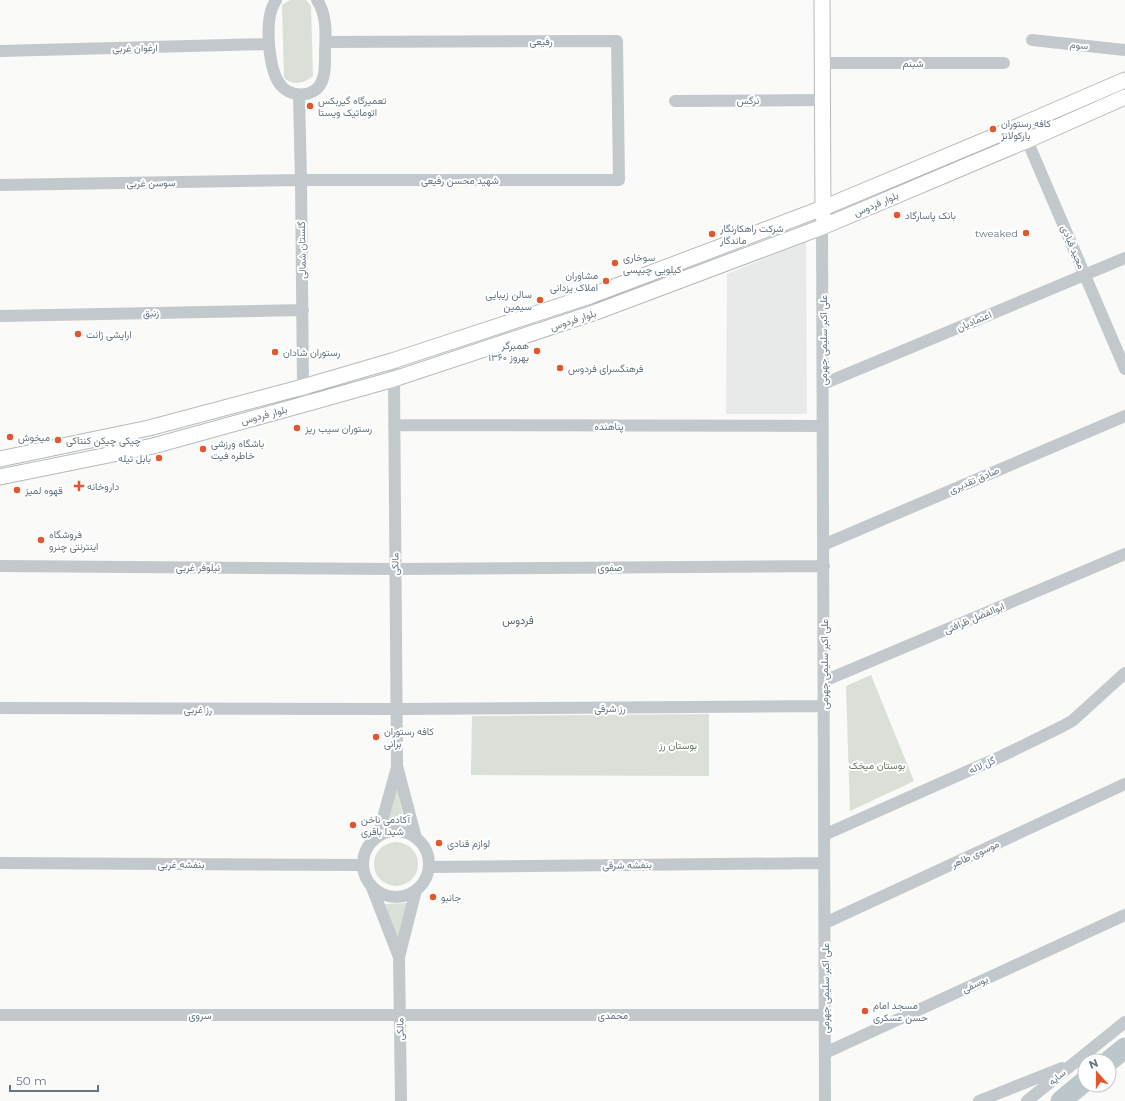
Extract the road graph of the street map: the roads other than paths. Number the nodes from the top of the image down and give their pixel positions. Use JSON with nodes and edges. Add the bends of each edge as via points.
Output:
{"nodes":[{"id":1,"x":276,"y":0,"type":"edge"},
{"id":2,"x":318,"y":0,"type":"edge"},
{"id":3,"x":822,"y":0,"type":"edge"},
{"id":4,"x":1032,"y":40,"type":"dead end"},
{"id":5,"x":326,"y":42,"type":"junction"},
{"id":6,"x":269,"y":44,"type":"junction"},
{"id":7,"x":1125,"y":50,"type":"edge"},
{"id":8,"x":0,"y":51,"type":"edge"},
{"id":9,"x":822,"y":63,"type":"junction"},
{"id":10,"x":1004,"y":63,"type":"dead end"},
{"id":11,"x":1125,"y":80,"type":"edge"},
{"id":12,"x":299,"y":95,"type":"junction"},
{"id":13,"x":1125,"y":97,"type":"edge"},
{"id":14,"x":822,"y":100,"type":"junction"},
{"id":15,"x":675,"y":101,"type":"dead end"},
{"id":16,"x":1022,"y":125,"type":"junction"},
{"id":17,"x":1028,"y":140,"type":"junction"},
{"id":18,"x":301,"y":180,"type":"junction"},
{"id":19,"x":619,"y":180,"type":"joint"},
{"id":20,"x":0,"y":185,"type":"edge"},
{"id":21,"x":823,"y":208,"type":"junction"},
{"id":22,"x":822,"y":227,"type":"junction"},
{"id":23,"x":1125,"y":258,"type":"edge"},
{"id":24,"x":1085,"y":274,"type":"junction"},
{"id":25,"x":303,"y":310,"type":"junction"},
{"id":26,"x":0,"y":316,"type":"edge"},
{"id":27,"x":392,"y":361,"type":"junction"},
{"id":28,"x":1125,"y":369,"type":"edge"},
{"id":29,"x":394,"y":378,"type":"junction"},
{"id":30,"x":823,"y":384,"type":"junction"},
{"id":31,"x":303,"y":387,"type":"junction"},
{"id":32,"x":305,"y":404,"type":"junction"},
{"id":33,"x":1125,"y":416,"type":"edge"},
{"id":34,"x":394,"y":425,"type":"junction"},
{"id":35,"x":823,"y":426,"type":"junction"},
{"id":36,"x":0,"y":459,"type":"edge"},
{"id":37,"x":0,"y":477,"type":"edge"},
{"id":38,"x":823,"y":545,"type":"junction"},
{"id":39,"x":1125,"y":554,"type":"edge"},
{"id":40,"x":0,"y":566,"type":"edge"},
{"id":41,"x":824,"y":566,"type":"junction"},
{"id":42,"x":396,"y":568,"type":"junction"},
{"id":43,"x":1125,"y":673,"type":"edge"},
{"id":44,"x":824,"y":681,"type":"junction"},
{"id":45,"x":824,"y":706,"type":"junction"},
{"id":46,"x":0,"y":708,"type":"edge"},
{"id":47,"x":397,"y":709,"type":"junction"},
{"id":48,"x":397,"y":766,"type":"junction"},
{"id":49,"x":1125,"y":784,"type":"edge"},
{"id":50,"x":824,"y":835,"type":"junction"},
{"id":51,"x":378,"y":836,"type":"junction"},
{"id":52,"x":416,"y":838,"type":"junction"},
{"id":53,"x":0,"y":863,"type":"edge"},
{"id":54,"x":824,"y":863,"type":"junction"},
{"id":55,"x":363,"y":865,"type":"junction"},
{"id":56,"x":429,"y":867,"type":"junction"},
{"id":57,"x":370,"y":884,"type":"junction"},
{"id":58,"x":416,"y":890,"type":"junction"},
{"id":59,"x":1125,"y":915,"type":"edge"},
{"id":60,"x":825,"y":923,"type":"junction"},
{"id":61,"x":400,"y":957,"type":"junction"},
{"id":62,"x":0,"y":1015,"type":"edge"},
{"id":63,"x":825,"y":1015,"type":"junction"},
{"id":64,"x":400,"y":1016,"type":"junction"},
{"id":65,"x":1125,"y":1022,"type":"edge"},
{"id":66,"x":825,"y":1053,"type":"junction"},
{"id":67,"x":1074,"y":1063,"type":"junction"},
{"id":68,"x":401,"y":1101,"type":"edge"},
{"id":69,"x":825,"y":1101,"type":"edge"},
{"id":70,"x":979,"y":1101,"type":"edge"},
{"id":71,"x":1027,"y":1101,"type":"edge"}],
"edges":[{"from":1,"to":6,"type":"street","via":[[269,22]]},
{"from":2,"to":5,"type":"street","via":[[324,14]]},
{"from":3,"to":9,"type":"main road"},
{"from":4,"to":7,"type":"street","name":"سوم"},
{"from":5,"to":12,"type":"street","via":[[323,80],[316,90]]},
{"from":5,"to":19,"type":"street","name":"رفیعی","via":[[617,41]]},
{"from":6,"to":8,"type":"street","name":"ارغوان غربی"},
{"from":6,"to":12,"type":"street","via":[[272,66],[279,83],[285,90]]},
{"from":9,"to":10,"type":"street","name":"شبنم"},
{"from":9,"to":14,"type":"main road"},
{"from":11,"to":16,"type":"main road","name":"بلوار فردوس"},
{"from":12,"to":18,"type":"street","name":"گلستان شمالی"},
{"from":13,"to":17,"type":"main road","name":"بلوار فردوس"},
{"from":14,"to":15,"type":"street","name":"نرگس"},
{"from":14,"to":21,"type":"main road"},
{"from":16,"to":17,"type":"street","name":"مجید قبادی"},
{"from":16,"to":21,"type":"main road","name":"بلوار فردوس"},
{"from":17,"to":22,"type":"main road","name":"بلوار فردوس"},
{"from":17,"to":24,"type":"street","name":"مجید قبادی"},
{"from":18,"to":19,"type":"street","name":"شهید محسن رفیعی"},
{"from":18,"to":20,"type":"street","name":"سوسن غربی"},
{"from":18,"to":25,"type":"street","name":"گلستان شمالی"},
{"from":21,"to":22,"type":"main road"},
{"from":21,"to":27,"type":"main road","name":"بلوار فردوس","via":[[590,296]]},
{"from":22,"to":29,"type":"main road","name":"بلوار فردوس","via":[[596,312]]},
{"from":22,"to":30,"type":"street","name":"علی اکبر سلیمی جهرمی"},
{"from":23,"to":24,"type":"street","name":"اعتمادیان"},
{"from":24,"to":28,"type":"street","name":"مجید قبادی"},
{"from":24,"to":30,"type":"street","name":"اعتمادیان"},
{"from":25,"to":26,"type":"street","name":"زنبق"},
{"from":25,"to":31,"type":"street","name":"گلستان شمالی"},
{"from":27,"to":29,"type":"street","name":"مالکی"},
{"from":27,"to":31,"type":"main road","name":"بلوار فردوس"},
{"from":29,"to":32,"type":"main road","name":"بلوار فردوس"},
{"from":29,"to":34,"type":"street","name":"مالکی"},
{"from":30,"to":35,"type":"street","name":"علی اکبر سلیمی جهرمی"},
{"from":31,"to":32,"type":"street","name":"گلستان شمالی"},
{"from":31,"to":36,"type":"main road","name":"بلوار فردوس","via":[[149,428]]},
{"from":32,"to":37,"type":"main road","name":"بلوار فردوس","via":[[153,446]]},
{"from":33,"to":38,"type":"street","name":"صادق تقدیری"},
{"from":34,"to":35,"type":"street","name":"پناهنده"},
{"from":34,"to":42,"type":"street","name":"مالکی"},
{"from":35,"to":38,"type":"street","name":"علی اکبر سلیمی جهرمی"},
{"from":38,"to":41,"type":"street","name":"علی اکبر سلیمی جهرمی"},
{"from":39,"to":44,"type":"street","name":"ابوالفضل ظرافتی"},
{"from":40,"to":42,"type":"street","name":"نیلوفر غربی"},
{"from":41,"to":42,"type":"street","name":"صفوی"},
{"from":41,"to":44,"type":"street","name":"علی اکبر سلیمی جهرمی"},
{"from":42,"to":47,"type":"street","name":"مالکی"},
{"from":43,"to":50,"type":"street","name":"گل لاله","via":[[1072,721],[1061,727]]},
{"from":44,"to":45,"type":"street","name":"علی اکبر سلیمی جهرمی"},
{"from":45,"to":47,"type":"street","name":"رز شرقی"},
{"from":45,"to":50,"type":"street","name":"علی اکبر سلیمی جهرمی"},
{"from":46,"to":47,"type":"street","name":"رز غربی"},
{"from":47,"to":48,"type":"street","name":"مالکی"},
{"from":48,"to":51,"type":"street","name":"مالکی"},
{"from":48,"to":52,"type":"street","name":"مالکی"},
{"from":49,"to":60,"type":"street","name":"موسوی طاهر"},
{"from":50,"to":54,"type":"street","name":"علی اکبر سلیمی جهرمی"},
{"from":51,"to":52,"type":"street","via":[[398,831]]},
{"from":51,"to":55,"type":"street","via":[[364,854]]},
{"from":52,"to":56,"type":"street","via":[[424,846]]},
{"from":53,"to":55,"type":"street","name":"بنفشه غربی"},
{"from":54,"to":56,"type":"street","name":"بنفشه شرقی"},
{"from":54,"to":60,"type":"street","name":"علی اکبر سلیمی جهرمی"},
{"from":55,"to":57,"type":"street"},
{"from":56,"to":58,"type":"street"},
{"from":57,"to":58,"type":"street","via":[[378,891],[392,896]]},
{"from":57,"to":61,"type":"street","name":"مالکی"},
{"from":58,"to":61,"type":"street","name":"مالکی"},
{"from":59,"to":66,"type":"street","name":"یوسفی"},
{"from":60,"to":63,"type":"street","name":"علی اکبر سلیمی جهرمی"},
{"from":61,"to":64,"type":"street","name":"مالکی"},
{"from":62,"to":64,"type":"street","name":"سروی"},
{"from":63,"to":64,"type":"street","name":"محمدی"},
{"from":63,"to":66,"type":"street","name":"علی اکبر سلیمی جهرمی"},
{"from":64,"to":68,"type":"street","name":"مالکی"},
{"from":65,"to":67,"type":"street","name":"سایه"},
{"from":66,"to":69,"type":"street","name":"علی اکبر سلیمی جهرمی"},
{"from":67,"to":70,"type":"street"},
{"from":67,"to":71,"type":"street","name":"سایه"}]}
